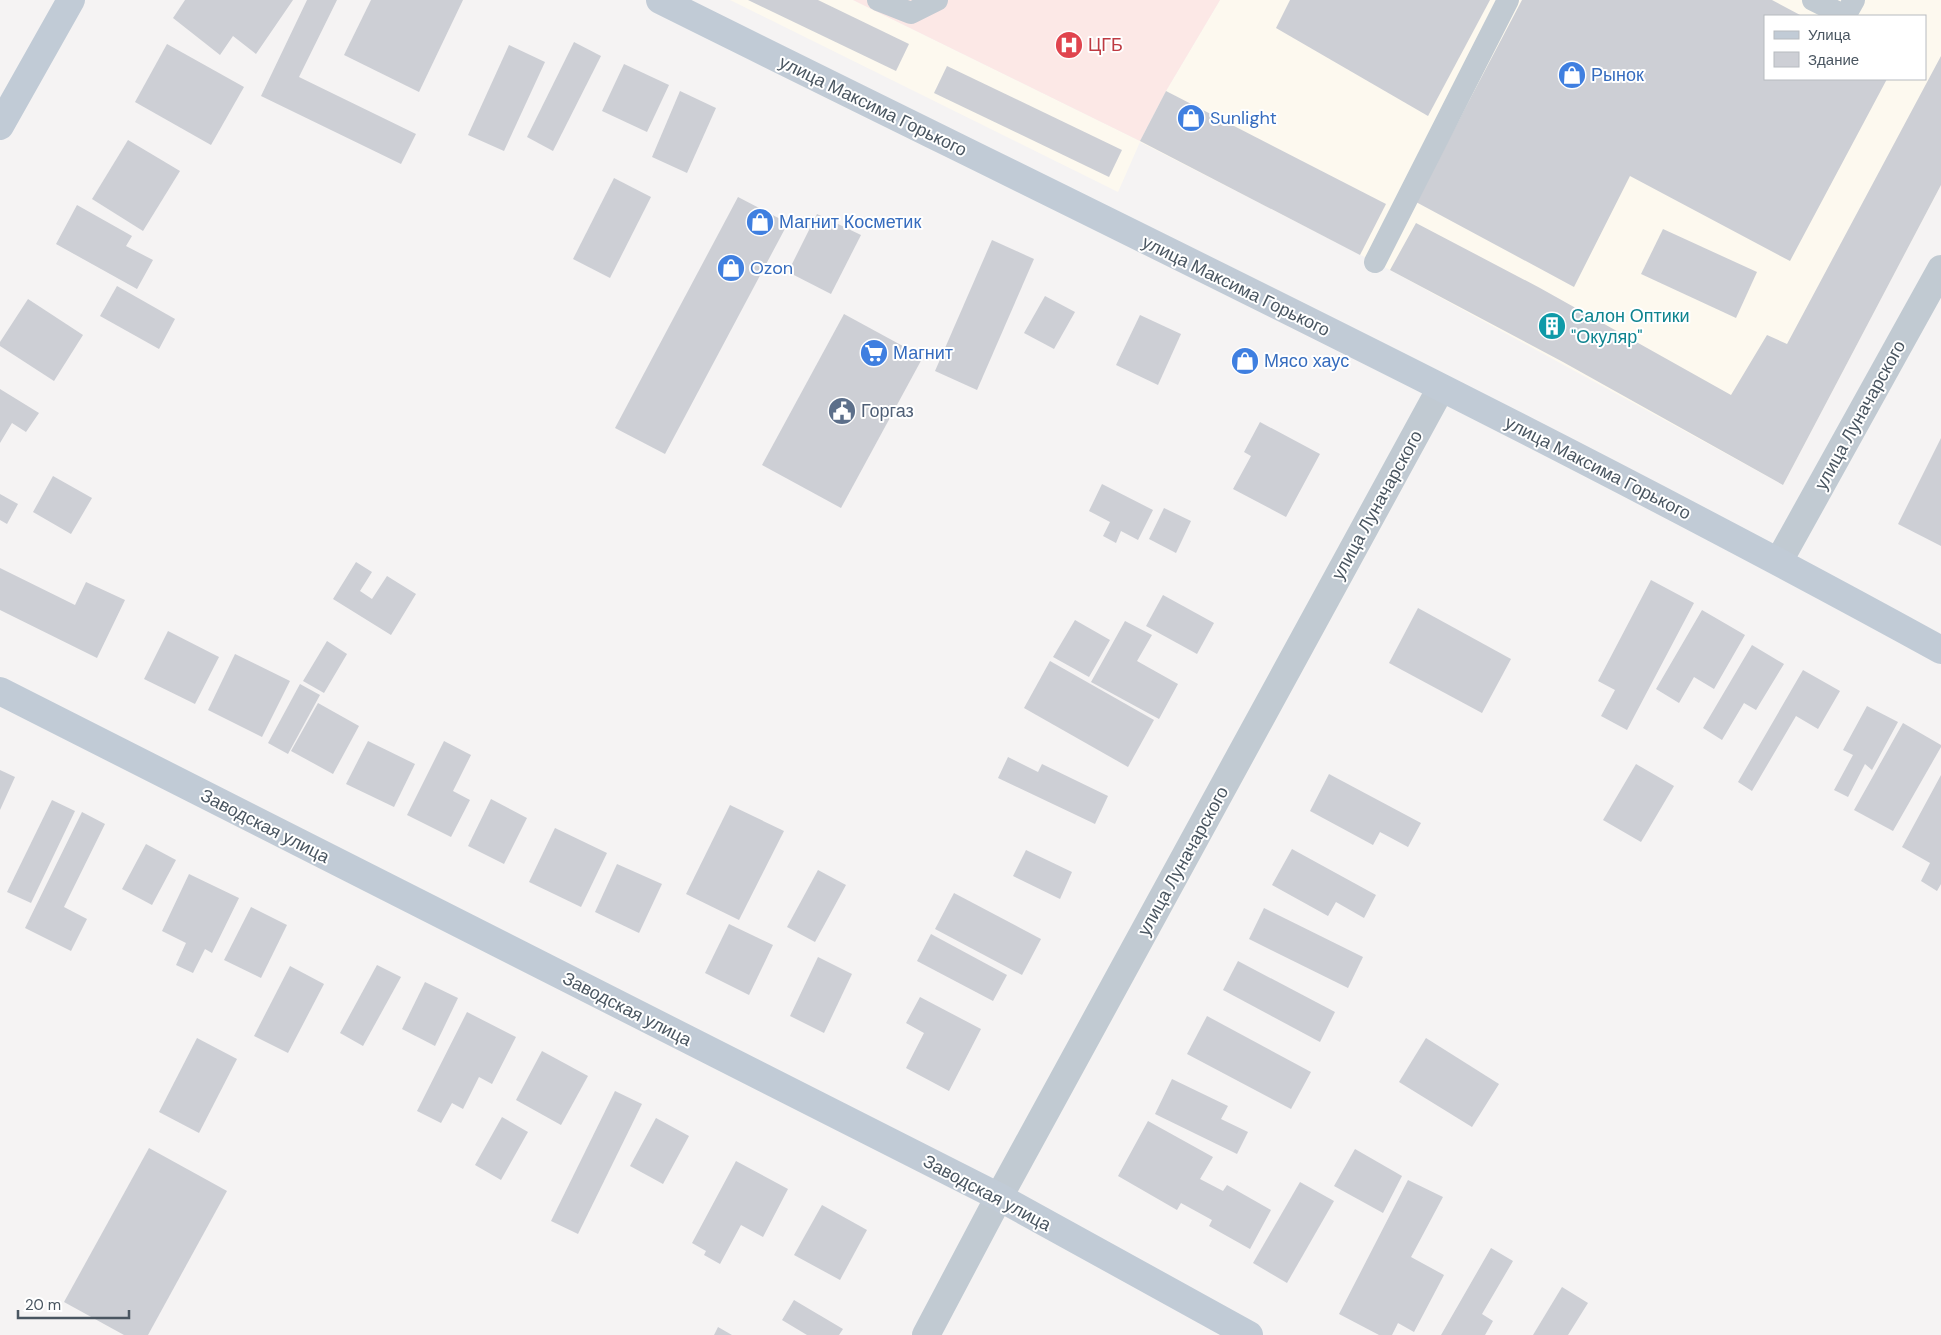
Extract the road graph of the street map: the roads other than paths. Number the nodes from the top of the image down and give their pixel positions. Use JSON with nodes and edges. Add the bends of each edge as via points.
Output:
{"nodes":[{"id":1,"x":70,"y":0,"type":"edge"},
{"id":2,"x":660,"y":0,"type":"edge"},
{"id":3,"x":878,"y":0,"type":"edge"},
{"id":4,"x":937,"y":0,"type":"edge"},
{"id":5,"x":1508,"y":0,"type":"edge"},
{"id":6,"x":1813,"y":0,"type":"edge"},
{"id":7,"x":1854,"y":0,"type":"edge"},
{"id":8,"x":1843,"y":15,"type":"edge"},
{"id":9,"x":1846,"y":15,"type":"edge"},
{"id":10,"x":0,"y":126,"type":"edge"},
{"id":11,"x":1374,"y":262,"type":"dead end"},
{"id":12,"x":1941,"y":269,"type":"edge"},
{"id":13,"x":1441,"y":388,"type":"junction"},
{"id":14,"x":1779,"y":561,"type":"junction"},
{"id":15,"x":1941,"y":650,"type":"edge"},
{"id":16,"x":0,"y":691,"type":"edge"},
{"id":17,"x":999,"y":1198,"type":"junction"},
{"id":18,"x":926,"y":1335,"type":"edge"},
{"id":19,"x":1249,"y":1335,"type":"edge"}],
"edges":[{"from":1,"to":10,"type":"main road"},
{"from":2,"to":13,"type":"main road","name":"улица Максима Горького"},
{"from":3,"to":4,"type":"lane","via":[[911,13]]},
{"from":5,"to":11,"type":"lane"},
{"from":6,"to":8,"type":"lane"},
{"from":7,"to":9,"type":"lane"},
{"from":12,"to":14,"type":"street","name":"улица Луначарского"},
{"from":13,"to":14,"type":"main road","name":"улица Максима Горького"},
{"from":13,"to":17,"type":"street","name":"улица Луначарского"},
{"from":14,"to":15,"type":"main road","name":"улица Максима Горького"},
{"from":16,"to":17,"type":"main road","name":"Заводская улица"},
{"from":17,"to":18,"type":"street","name":"улица Луначарского"},
{"from":17,"to":19,"type":"main road","name":"Заводская улица"}]}
